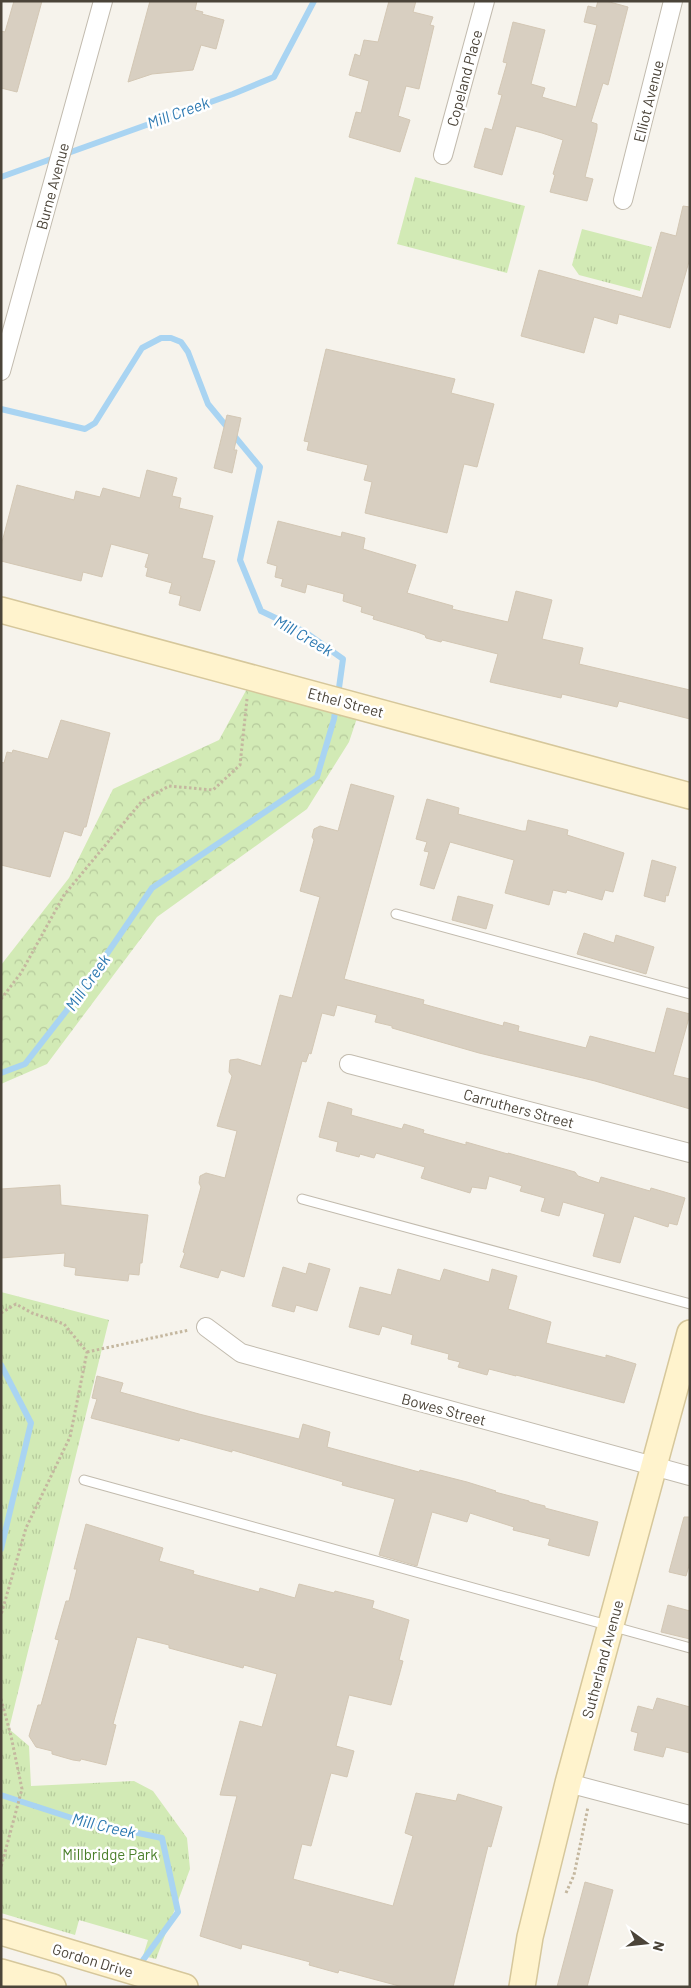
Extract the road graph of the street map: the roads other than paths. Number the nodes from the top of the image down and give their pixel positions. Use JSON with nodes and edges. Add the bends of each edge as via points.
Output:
{"nodes":[{"id":1,"x":102,"y":1,"type":"edge"},
{"id":2,"x":485,"y":1,"type":"edge"},
{"id":3,"x":673,"y":1,"type":"edge"},
{"id":4,"x":443,"y":156,"type":"dead end"},
{"id":5,"x":623,"y":200,"type":"dead end"},
{"id":6,"x":1,"y":370,"type":"edge"},
{"id":7,"x":1,"y":610,"type":"edge"},
{"id":8,"x":690,"y":796,"type":"edge"},
{"id":9,"x":396,"y":914,"type":"dead end"},
{"id":10,"x":690,"y":994,"type":"edge"},
{"id":11,"x":349,"y":1064,"type":"dead end"},
{"id":12,"x":690,"y":1153,"type":"edge"},
{"id":13,"x":302,"y":1199,"type":"dead end"},
{"id":14,"x":690,"y":1304,"type":"edge"},
{"id":15,"x":206,"y":1327,"type":"road end"},
{"id":16,"x":690,"y":1333,"type":"edge"},
{"id":17,"x":653,"y":1467,"type":"junction"},
{"id":18,"x":690,"y":1476,"type":"edge"},
{"id":19,"x":84,"y":1480,"type":"dead end"},
{"id":20,"x":611,"y":1627,"type":"junction"},
{"id":21,"x":690,"y":1648,"type":"edge"},
{"id":22,"x":568,"y":1783,"type":"junction"},
{"id":23,"x":690,"y":1815,"type":"edge"},
{"id":24,"x":1,"y":1932,"type":"edge"},
{"id":25,"x":1,"y":1972,"type":"edge"},
{"id":26,"x":53,"y":1987,"type":"edge"},
{"id":27,"x":185,"y":1987,"type":"edge"},
{"id":28,"x":522,"y":1987,"type":"edge"}],
"edges":[{"from":1,"to":6,"type":"street","name":"Burne Avenue"},
{"from":2,"to":4,"type":"street","name":"Copeland Place"},
{"from":3,"to":5,"type":"street","name":"Elliot Avenue"},
{"from":7,"to":8,"type":"street","name":"Ethel Street"},
{"from":9,"to":10,"type":"lane"},
{"from":11,"to":12,"type":"street","name":"Carruthers Street"},
{"from":13,"to":14,"type":"lane"},
{"from":15,"to":17,"type":"street","name":"Bowes Street","via":[[241,1353]]},
{"from":16,"to":17,"type":"street","name":"Sutherland Avenue"},
{"from":17,"to":18,"type":"street","name":"Bowes Street"},
{"from":17,"to":20,"type":"street","name":"Sutherland Avenue"},
{"from":19,"to":20,"type":"lane"},
{"from":20,"to":21,"type":"lane"},
{"from":20,"to":22,"type":"street","name":"Sutherland Avenue"},
{"from":22,"to":23,"type":"street"},
{"from":22,"to":28,"type":"street","name":"Sutherland Avenue","via":[[530,1937]]},
{"from":24,"to":27,"type":"street","name":"Gordon Drive"},
{"from":25,"to":26,"type":"street"}]}
